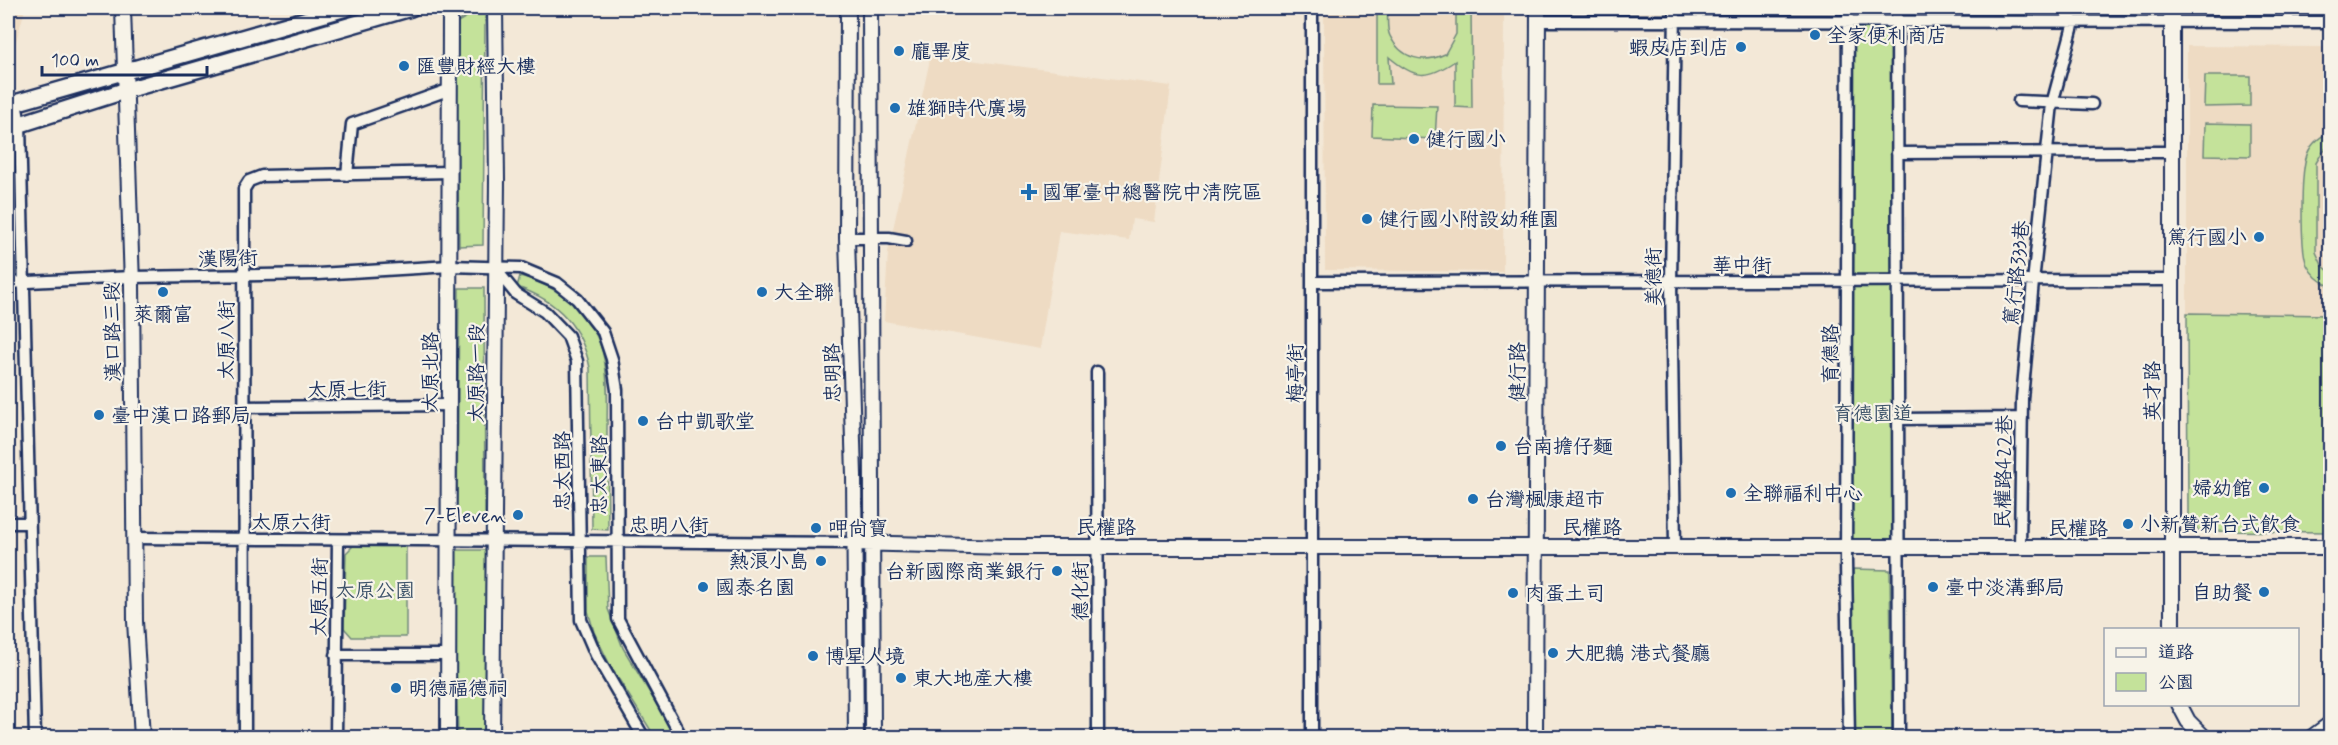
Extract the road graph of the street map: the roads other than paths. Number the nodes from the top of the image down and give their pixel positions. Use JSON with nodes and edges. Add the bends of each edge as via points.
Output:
{"nodes":[{"id":1,"x":123,"y":8,"type":"edge"},
{"id":2,"x":346,"y":8,"type":"edge"},
{"id":3,"x":411,"y":8,"type":"edge"},
{"id":4,"x":450,"y":8,"type":"edge"},
{"id":5,"x":495,"y":8,"type":"edge"},
{"id":6,"x":848,"y":8,"type":"edge"},
{"id":7,"x":870,"y":8,"type":"edge"},
{"id":8,"x":1312,"y":8,"type":"edge"},
{"id":9,"x":1675,"y":8,"type":"edge"},
{"id":10,"x":1848,"y":8,"type":"edge"},
{"id":11,"x":1897,"y":8,"type":"edge"},
{"id":12,"x":2063,"y":8,"type":"edge"},
{"id":13,"x":2288,"y":8,"type":"edge"},
{"id":14,"x":1538,"y":14,"type":"edge"},
{"id":15,"x":2172,"y":14,"type":"edge"},
{"id":16,"x":1674,"y":20,"type":"junction"},
{"id":17,"x":2074,"y":22,"type":"junction"},
{"id":18,"x":2288,"y":22,"type":"junction"},
{"id":19,"x":2331,"y":22,"type":"edge"},
{"id":20,"x":1848,"y":23,"type":"junction"},
{"id":21,"x":1897,"y":23,"type":"junction"},
{"id":22,"x":126,"y":71,"type":"junction"},
{"id":23,"x":127,"y":90,"type":"junction"},
{"id":24,"x":448,"y":90,"type":"junction"},
{"id":25,"x":2019,"y":101,"type":"dead end"},
{"id":26,"x":12,"y":104,"type":"edge"},
{"id":27,"x":2052,"y":104,"type":"junction"},
{"id":28,"x":2092,"y":104,"type":"dead end"},
{"id":29,"x":14,"y":126,"type":"edge"},
{"id":30,"x":2172,"y":152,"type":"junction"},
{"id":31,"x":1898,"y":153,"type":"junction"},
{"id":32,"x":2047,"y":153,"type":"junction"},
{"id":33,"x":450,"y":172,"type":"junction"},
{"id":34,"x":347,"y":175,"type":"junction"},
{"id":35,"x":847,"y":238,"type":"junction"},
{"id":36,"x":869,"y":239,"type":"junction"},
{"id":37,"x":906,"y":241,"type":"dead end"},
{"id":38,"x":450,"y":266,"type":"junction"},
{"id":39,"x":494,"y":267,"type":"junction"},
{"id":40,"x":244,"y":275,"type":"junction"},
{"id":41,"x":131,"y":277,"type":"junction"},
{"id":42,"x":2172,"y":280,"type":"junction"},
{"id":43,"x":23,"y":281,"type":"junction"},
{"id":44,"x":1312,"y":282,"type":"junction"},
{"id":45,"x":2033,"y":282,"type":"junction"},
{"id":46,"x":8,"y":283,"type":"edge"},
{"id":47,"x":1536,"y":283,"type":"junction"},
{"id":48,"x":1671,"y":283,"type":"junction"},
{"id":49,"x":1848,"y":283,"type":"junction"},
{"id":50,"x":1898,"y":283,"type":"junction"},
{"id":51,"x":1097,"y":372,"type":"dead end"},
{"id":52,"x":2022,"y":398,"type":"joint"},
{"id":53,"x":450,"y":405,"type":"junction"},
{"id":54,"x":244,"y":407,"type":"junction"},
{"id":55,"x":2022,"y":418,"type":"junction"},
{"id":56,"x":1898,"y":419,"type":"junction"},
{"id":57,"x":8,"y":523,"type":"edge"},
{"id":58,"x":28,"y":523,"type":"junction"},
{"id":59,"x":134,"y":538,"type":"junction"},
{"id":60,"x":244,"y":540,"type":"junction"},
{"id":61,"x":338,"y":540,"type":"junction"},
{"id":62,"x":448,"y":540,"type":"junction"},
{"id":63,"x":495,"y":542,"type":"junction"},
{"id":64,"x":579,"y":543,"type":"junction"},
{"id":65,"x":617,"y":543,"type":"junction"},
{"id":66,"x":854,"y":543,"type":"junction"},
{"id":67,"x":872,"y":544,"type":"junction"},
{"id":68,"x":1537,"y":546,"type":"junction"},
{"id":69,"x":1675,"y":546,"type":"junction"},
{"id":70,"x":1846,"y":546,"type":"junction"},
{"id":71,"x":1098,"y":547,"type":"junction"},
{"id":72,"x":1312,"y":547,"type":"junction"},
{"id":73,"x":1898,"y":547,"type":"junction"},
{"id":74,"x":2020,"y":547,"type":"junction"},
{"id":75,"x":2331,"y":547,"type":"edge"},
{"id":76,"x":2172,"y":548,"type":"junction"},
{"id":77,"x":2172,"y":628,"type":"edge"},
{"id":78,"x":336,"y":655,"type":"junction"},
{"id":79,"x":449,"y":655,"type":"junction"},
{"id":80,"x":2180,"y":706,"type":"edge"},
{"id":81,"x":2331,"y":724,"type":"edge"},
{"id":82,"x":35,"y":738,"type":"edge"},
{"id":83,"x":142,"y":738,"type":"edge"},
{"id":84,"x":246,"y":738,"type":"edge"},
{"id":85,"x":336,"y":738,"type":"edge"},
{"id":86,"x":448,"y":738,"type":"edge"},
{"id":87,"x":492,"y":738,"type":"edge"},
{"id":88,"x":644,"y":738,"type":"edge"},
{"id":89,"x":682,"y":738,"type":"edge"},
{"id":90,"x":855,"y":738,"type":"edge"},
{"id":91,"x":873,"y":738,"type":"edge"},
{"id":92,"x":1098,"y":738,"type":"edge"},
{"id":93,"x":1312,"y":738,"type":"edge"},
{"id":94,"x":1535,"y":738,"type":"edge"},
{"id":95,"x":1849,"y":738,"type":"edge"},
{"id":96,"x":1899,"y":738,"type":"edge"},
{"id":97,"x":2205,"y":738,"type":"edge"},
{"id":98,"x":2311,"y":738,"type":"edge"}],
"edges":[{"from":1,"to":22,"type":"street","name":"漢口路三段"},
{"from":2,"to":22,"type":"main road"},
{"from":3,"to":23,"type":"main road"},
{"from":4,"to":24,"type":"street","name":"太原北路"},
{"from":5,"to":39,"type":"street","name":"太原路一段"},
{"from":6,"to":35,"type":"street","name":"忠明路"},
{"from":7,"to":36,"type":"street","name":"忠明路"},
{"from":8,"to":44,"type":"street","name":"梅亭街"},
{"from":9,"to":16,"type":"street","name":"美德街"},
{"from":10,"to":20,"type":"street","name":"育德路"},
{"from":11,"to":21,"type":"street"},
{"from":12,"to":17,"type":"street"},
{"from":13,"to":18,"type":"street"},
{"from":14,"to":16,"type":"street"},
{"from":14,"to":47,"type":"street","name":"健行路"},
{"from":15,"to":17,"type":"street"},
{"from":15,"to":18,"type":"street"},
{"from":15,"to":30,"type":"street","name":"英才路"},
{"from":16,"to":20,"type":"street"},
{"from":16,"to":48,"type":"street","name":"美德街"},
{"from":17,"to":21,"type":"street"},
{"from":17,"to":27,"type":"street","name":"篤行路333巷"},
{"from":18,"to":19,"type":"street"},
{"from":20,"to":21,"type":"street"},
{"from":20,"to":49,"type":"street","name":"育德路"},
{"from":21,"to":31,"type":"street"},
{"from":22,"to":23,"type":"street","name":"漢口路三段"},
{"from":22,"to":26,"type":"main road"},
{"from":23,"to":29,"type":"main road"},
{"from":23,"to":41,"type":"street","name":"漢口路三段"},
{"from":24,"to":33,"type":"street","name":"太原北路"},
{"from":24,"to":34,"type":"street","via":[[352,124]]},
{"from":25,"to":27,"type":"street"},
{"from":26,"to":29,"type":"street"},
{"from":27,"to":28,"type":"street"},
{"from":27,"to":32,"type":"street","name":"篤行路333巷"},
{"from":29,"to":43,"type":"street"},
{"from":30,"to":32,"type":"street"},
{"from":30,"to":42,"type":"street","name":"英才路"},
{"from":31,"to":32,"type":"street"},
{"from":31,"to":50,"type":"street"},
{"from":32,"to":45,"type":"street","name":"篤行路333巷"},
{"from":33,"to":34,"type":"street","name":"太原八街"},
{"from":33,"to":38,"type":"street","name":"太原北路"},
{"from":34,"to":40,"type":"street","name":"太原八街","via":[[262,176],[249,181],[244,189]]},
{"from":35,"to":36,"type":"street"},
{"from":35,"to":66,"type":"street","name":"忠明路"},
{"from":36,"to":37,"type":"street"},
{"from":36,"to":67,"type":"street","name":"忠明路"},
{"from":38,"to":39,"type":"street"},
{"from":38,"to":40,"type":"street","name":"漢陽街"},
{"from":38,"to":53,"type":"street","name":"太原北路"},
{"from":39,"to":63,"type":"street","name":"太原路一段"},
{"from":39,"to":64,"type":"street","name":"忠太西路","via":[[516,294],[545,312],[568,336],[578,361]]},
{"from":39,"to":65,"type":"street","name":"忠太東路","via":[[521,268],[557,283],[577,299],[603,332],[617,390]]},
{"from":40,"to":41,"type":"street","name":"漢陽街"},
{"from":40,"to":54,"type":"street","name":"太原八街"},
{"from":41,"to":43,"type":"street","name":"漢陽街"},
{"from":41,"to":59,"type":"street","name":"漢口路三段"},
{"from":42,"to":45,"type":"street","name":"華中街"},
{"from":42,"to":76,"type":"street","name":"英才路"},
{"from":43,"to":46,"type":"street","name":"漢陽街"},
{"from":43,"to":58,"type":"street"},
{"from":44,"to":47,"type":"street","name":"華中街"},
{"from":44,"to":72,"type":"street","name":"梅亭街"},
{"from":45,"to":50,"type":"street","name":"華中街"},
{"from":45,"to":52,"type":"street","name":"篤行路333巷"},
{"from":47,"to":48,"type":"street","name":"華中街"},
{"from":47,"to":68,"type":"street","name":"健行路"},
{"from":48,"to":49,"type":"street","name":"華中街"},
{"from":48,"to":69,"type":"street","name":"美德街"},
{"from":49,"to":50,"type":"street","name":"華中街"},
{"from":49,"to":70,"type":"street","name":"育德路"},
{"from":50,"to":56,"type":"street"},
{"from":51,"to":71,"type":"street","name":"德化街"},
{"from":52,"to":55,"type":"street","name":"民權路422巷"},
{"from":53,"to":54,"type":"street","name":"太原七街"},
{"from":53,"to":62,"type":"street","name":"太原北路"},
{"from":54,"to":60,"type":"street","name":"太原八街"},
{"from":55,"to":56,"type":"street"},
{"from":55,"to":74,"type":"street","name":"民權路422巷"},
{"from":56,"to":73,"type":"street"},
{"from":57,"to":58,"type":"street"},
{"from":58,"to":82,"type":"street"},
{"from":59,"to":60,"type":"street","name":"太原六街"},
{"from":59,"to":83,"type":"street","name":"漢口路三段"},
{"from":60,"to":61,"type":"street","name":"太原六街"},
{"from":60,"to":84,"type":"street","name":"太原八街"},
{"from":61,"to":62,"type":"street","name":"太原六街"},
{"from":61,"to":78,"type":"street","name":"太原五街"},
{"from":62,"to":63,"type":"street","name":"忠明八街"},
{"from":62,"to":79,"type":"street","name":"太原北路"},
{"from":63,"to":64,"type":"street","name":"忠明八街"},
{"from":63,"to":87,"type":"street","name":"太原路一段"},
{"from":64,"to":65,"type":"street","name":"忠明八街"},
{"from":64,"to":88,"type":"street","name":"忠太西路","via":[[581,620],[596,655]]},
{"from":65,"to":66,"type":"street","name":"忠明八街"},
{"from":65,"to":89,"type":"street","name":"忠太東路","via":[[618,619]]},
{"from":66,"to":67,"type":"street","name":"民權路"},
{"from":66,"to":90,"type":"street","name":"忠明路"},
{"from":67,"to":71,"type":"street","name":"民權路"},
{"from":67,"to":91,"type":"street","name":"忠明路"},
{"from":68,"to":69,"type":"street","name":"民權路"},
{"from":68,"to":72,"type":"street","name":"民權路"},
{"from":68,"to":94,"type":"street","name":"健行路"},
{"from":69,"to":70,"type":"street","name":"民權路"},
{"from":70,"to":73,"type":"street","name":"民權路"},
{"from":70,"to":95,"type":"street","name":"育德路"},
{"from":71,"to":72,"type":"street","name":"民權路"},
{"from":71,"to":92,"type":"street","name":"德化街"},
{"from":72,"to":93,"type":"street","name":"梅亭街"},
{"from":73,"to":74,"type":"street","name":"民權路"},
{"from":73,"to":96,"type":"street"},
{"from":74,"to":76,"type":"street","name":"民權路"},
{"from":75,"to":76,"type":"street","name":"民權路"},
{"from":76,"to":77,"type":"street","name":"英才路"},
{"from":78,"to":79,"type":"street","name":"太原五街"},
{"from":78,"to":85,"type":"street","name":"太原五街"},
{"from":79,"to":86,"type":"street","name":"太原北路"},
{"from":80,"to":97,"type":"street"},
{"from":81,"to":98,"type":"street"}]}
